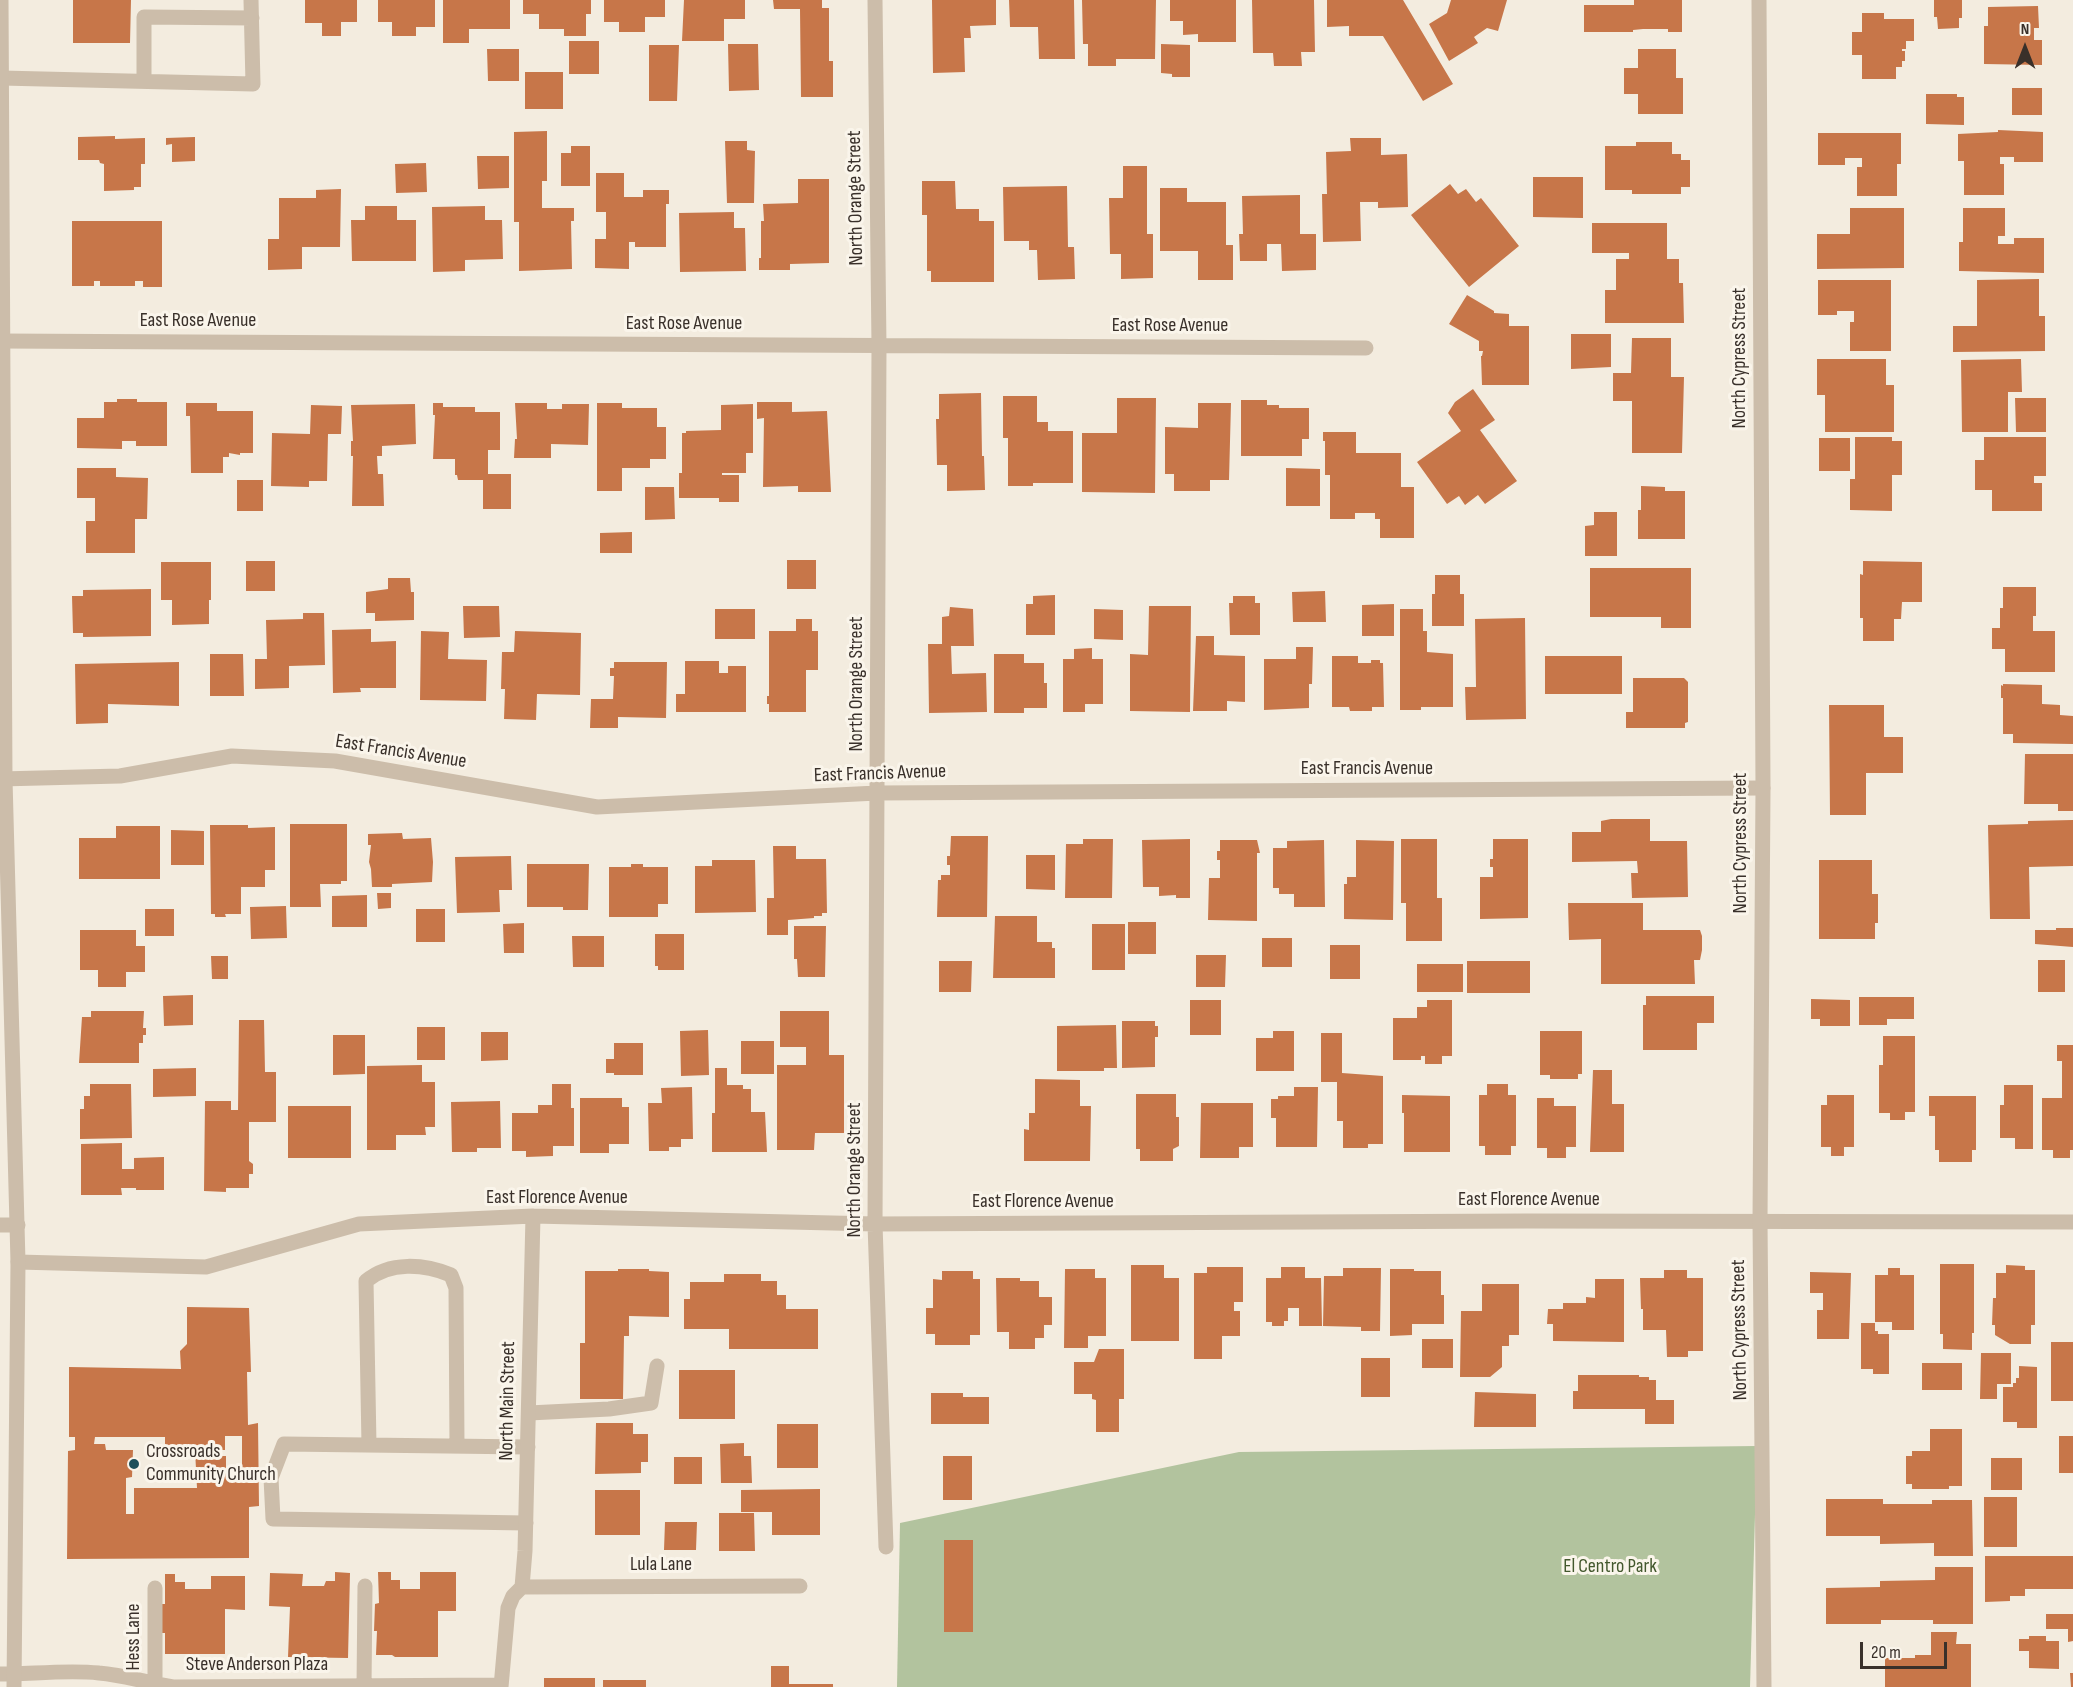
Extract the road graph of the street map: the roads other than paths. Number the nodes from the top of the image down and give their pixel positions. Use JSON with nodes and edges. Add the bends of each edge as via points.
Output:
{"nodes":[{"id":1,"x":1,"y":0,"type":"edge"},
{"id":2,"x":251,"y":0,"type":"edge"},
{"id":3,"x":875,"y":0,"type":"edge"},
{"id":4,"x":1759,"y":0,"type":"edge"},
{"id":5,"x":252,"y":18,"type":"junction"},
{"id":6,"x":144,"y":81,"type":"junction"},
{"id":7,"x":1,"y":88,"type":"edge"},
{"id":8,"x":1,"y":340,"type":"edge"},
{"id":9,"x":879,"y":346,"type":"junction"},
{"id":10,"x":1366,"y":348,"type":"dead end"},
{"id":11,"x":2,"y":779,"type":"edge"},
{"id":12,"x":1763,"y":788,"type":"junction"},
{"id":13,"x":877,"y":794,"type":"junction"},
{"id":14,"x":533,"y":1216,"type":"junction"},
{"id":15,"x":1760,"y":1221,"type":"junction"},
{"id":16,"x":2073,"y":1222,"type":"edge"},
{"id":17,"x":875,"y":1224,"type":"junction"},
{"id":18,"x":0,"y":1225,"type":"edge"},
{"id":19,"x":18,"y":1225,"type":"junction"},
{"id":20,"x":18,"y":1262,"type":"junction"},
{"id":21,"x":657,"y":1366,"type":"dead end"},
{"id":22,"x":528,"y":1413,"type":"junction"},
{"id":23,"x":369,"y":1445,"type":"junction"},
{"id":24,"x":457,"y":1446,"type":"junction"},
{"id":25,"x":528,"y":1447,"type":"junction"},
{"id":26,"x":526,"y":1523,"type":"junction"},
{"id":27,"x":886,"y":1547,"type":"dead end"},
{"id":28,"x":365,"y":1586,"type":"dead end"},
{"id":29,"x":800,"y":1586,"type":"dead end"},
{"id":30,"x":522,"y":1587,"type":"junction"},
{"id":31,"x":155,"y":1588,"type":"dead end"},
{"id":32,"x":10,"y":1678,"type":"edge"},
{"id":33,"x":154,"y":1686,"type":"edge"},
{"id":34,"x":364,"y":1686,"type":"edge"},
{"id":35,"x":501,"y":1686,"type":"edge"},
{"id":36,"x":1764,"y":1687,"type":"edge"}],
"edges":[{"from":1,"to":7,"type":"street"},
{"from":2,"to":5,"type":"street"},
{"from":3,"to":9,"type":"street","name":"North Orange Street"},
{"from":4,"to":12,"type":"street","name":"North Cypress Street"},
{"from":5,"to":6,"type":"street","via":[[144,17]]},
{"from":5,"to":6,"type":"street","via":[[253,84]]},
{"from":6,"to":7,"type":"street"},
{"from":7,"to":8,"type":"street"},
{"from":8,"to":9,"type":"street","name":"East Rose Avenue"},
{"from":8,"to":11,"type":"street"},
{"from":9,"to":10,"type":"street","name":"East Rose Avenue"},
{"from":9,"to":13,"type":"street","name":"North Orange Street"},
{"from":11,"to":13,"type":"street","name":"East Francis Avenue","via":[[120,776],[232,756],[335,761],[597,807]]},
{"from":11,"to":19,"type":"street"},
{"from":12,"to":13,"type":"street","name":"East Francis Avenue"},
{"from":12,"to":15,"type":"street","name":"North Cypress Street"},
{"from":13,"to":17,"type":"street","name":"North Orange Street"},
{"from":14,"to":17,"type":"street","name":"East Florence Avenue"},
{"from":14,"to":20,"type":"street","name":"East Florence Avenue","via":[[359,1224],[206,1267]]},
{"from":14,"to":22,"type":"street","name":"North Main Street"},
{"from":15,"to":16,"type":"street","name":"East Florence Avenue"},
{"from":15,"to":17,"type":"street","name":"East Florence Avenue"},
{"from":15,"to":36,"type":"street","name":"North Cypress Street"},
{"from":17,"to":27,"type":"street","name":"North Orange Street"},
{"from":18,"to":19,"type":"street"},
{"from":19,"to":20,"type":"street"},
{"from":20,"to":32,"type":"street"},
{"from":21,"to":22,"type":"street","via":[[651,1403]]},
{"from":22,"to":25,"type":"street","name":"North Main Street"},
{"from":23,"to":24,"type":"street"},
{"from":23,"to":24,"type":"street","via":[[366,1281],[376,1273],[397,1267],[420,1267],[451,1275],[456,1288]]},
{"from":23,"to":26,"type":"street","via":[[284,1444],[271,1478],[273,1519]]},
{"from":24,"to":25,"type":"street"},
{"from":25,"to":26,"type":"street","name":"North Main Street"},
{"from":26,"to":30,"type":"street","name":"North Main Street"},
{"from":28,"to":34,"type":"street"},
{"from":29,"to":30,"type":"street","name":"Lula Lane"},
{"from":30,"to":35,"type":"street","via":[[508,1608]]},
{"from":31,"to":33,"type":"street","name":"Hess Lane"},
{"from":32,"to":33,"type":"street","name":"Steve Anderson Plaza","via":[[98,1672],[133,1677]]},
{"from":33,"to":34,"type":"street","name":"Steve Anderson Plaza"},
{"from":34,"to":35,"type":"street","name":"Steve Anderson Plaza"}]}
